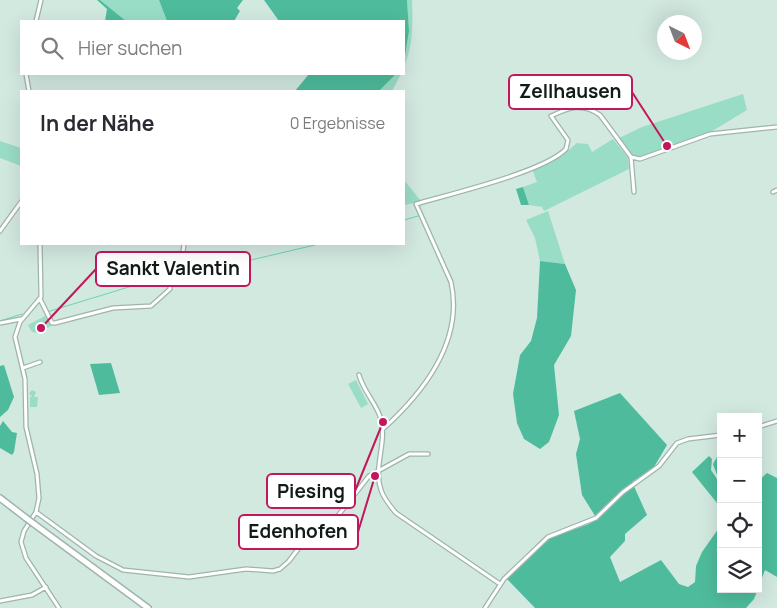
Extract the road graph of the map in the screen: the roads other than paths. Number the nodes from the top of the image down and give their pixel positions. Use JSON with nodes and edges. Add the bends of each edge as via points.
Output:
{"nodes":[{"id":1,"x":40,"y":0,"type":"edge"},
{"id":2,"x":36,"y":20,"type":"edge"},
{"id":3,"x":26,"y":75,"type":"edge"},
{"id":4,"x":29,"y":90,"type":"edge"},
{"id":5,"x":777,"y":127,"type":"edge"},
{"id":6,"x":630,"y":157,"type":"junction"},
{"id":7,"x":634,"y":192,"type":"dead end"},
{"id":8,"x":20,"y":203,"type":"edge"},
{"id":9,"x":0,"y":231,"type":"edge"},
{"id":10,"x":40,"y":245,"type":"edge"},
{"id":11,"x":184,"y":245,"type":"edge"},
{"id":12,"x":40,"y":299,"type":"junction"},
{"id":13,"x":22,"y":319,"type":"junction"},
{"id":14,"x":0,"y":323,"type":"edge"},
{"id":15,"x":40,"y":362,"type":"dead end"},
{"id":16,"x":22,"y":368,"type":"junction"},
{"id":17,"x":359,"y":375,"type":"dead end"},
{"id":18,"x":777,"y":421,"type":"edge"},
{"id":19,"x":762,"y":426,"type":"edge"},
{"id":20,"x":383,"y":429,"type":"junction"},
{"id":21,"x":717,"y":435,"type":"edge"},
{"id":22,"x":428,"y":454,"type":"dead end"},
{"id":23,"x":379,"y":469,"type":"junction"},
{"id":24,"x":0,"y":498,"type":"edge"},
{"id":25,"x":36,"y":512,"type":"junction"},
{"id":26,"x":500,"y":584,"type":"junction"},
{"id":27,"x":46,"y":587,"type":"junction"},
{"id":28,"x":0,"y":601,"type":"edge"},
{"id":29,"x":59,"y":608,"type":"edge"},
{"id":30,"x":148,"y":608,"type":"edge"},
{"id":31,"x":484,"y":608,"type":"edge"}],
"edges":[{"from":1,"to":2,"type":"street"},
{"from":3,"to":4,"type":"street"},
{"from":5,"to":6,"type":"street","via":[[710,134],[640,159]]},
{"from":6,"to":7,"type":"street"},
{"from":6,"to":20,"type":"street","via":[[600,115],[580,106],[570,107],[550,116],[568,140],[561,155],[515,174],[416,204],[454,294],[448,345],[428,380]]},
{"from":8,"to":9,"type":"street"},
{"from":10,"to":12,"type":"street"},
{"from":11,"to":12,"type":"street","via":[[184,256],[172,269],[170,289],[151,306],[113,308],[52,323]]},
{"from":12,"to":13,"type":"street"},
{"from":13,"to":14,"type":"street"},
{"from":13,"to":16,"type":"street","via":[[15,341]]},
{"from":15,"to":16,"type":"street"},
{"from":16,"to":25,"type":"street","via":[[26,389],[26,430],[38,483]]},
{"from":17,"to":20,"type":"street","via":[[381,418]]},
{"from":18,"to":19,"type":"street"},
{"from":20,"to":23,"type":"street"},
{"from":21,"to":26,"type":"street","via":[[678,443],[659,466],[623,492],[596,518],[548,537]]},
{"from":22,"to":23,"type":"street","via":[[409,454]]},
{"from":23,"to":25,"type":"street","via":[[369,476],[329,526],[305,540],[289,561],[273,571],[246,569],[189,577],[123,570],[96,556]]},
{"from":23,"to":26,"type":"street","via":[[381,489],[396,513]]},
{"from":24,"to":30,"type":"main road","bridge":true},
{"from":25,"to":27,"type":"street","via":[[21,542],[26,558]]},
{"from":26,"to":31,"type":"street"},
{"from":27,"to":28,"type":"street","via":[[32,596]]},
{"from":27,"to":29,"type":"street"}]}
